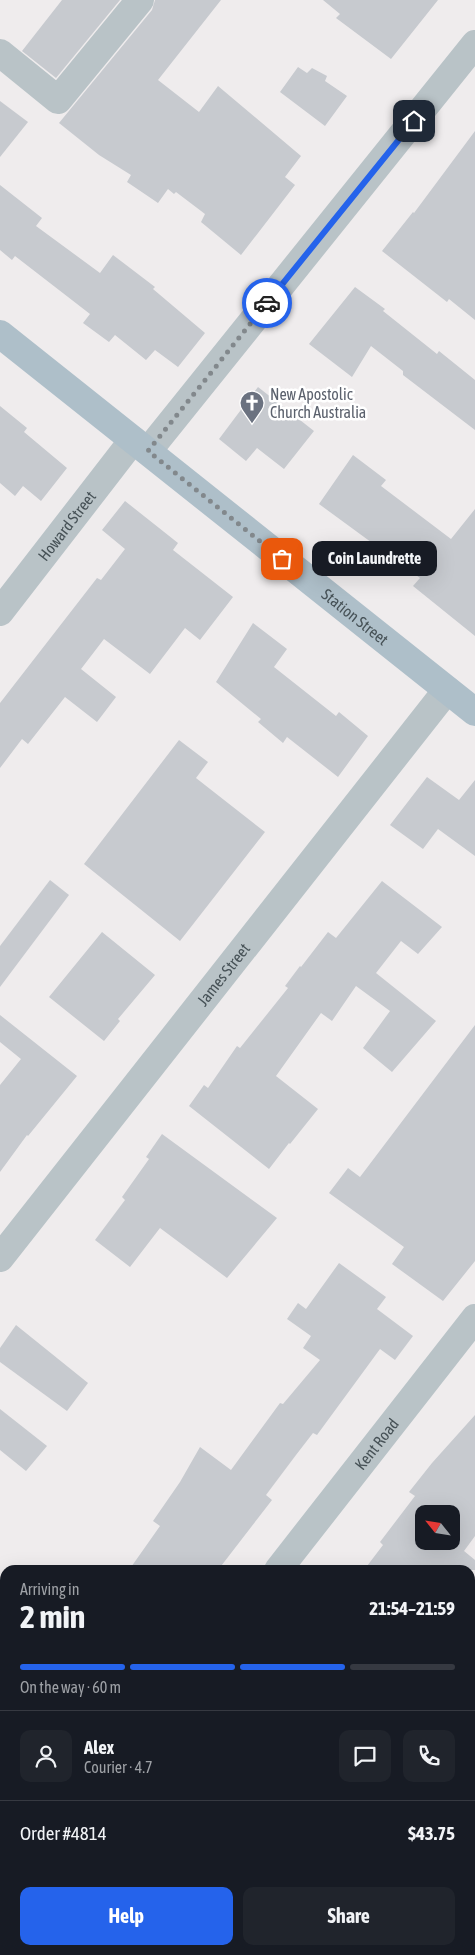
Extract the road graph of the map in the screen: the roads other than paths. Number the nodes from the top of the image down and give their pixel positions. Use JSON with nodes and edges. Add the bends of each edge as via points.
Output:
{"nodes":[{"id":1,"x":140,"y":0,"type":"edge"},
{"id":2,"x":475,"y":44,"type":"edge"},
{"id":3,"x":0,"y":53,"type":"edge"},
{"id":4,"x":0,"y":334,"type":"edge"},
{"id":5,"x":140,"y":446,"type":"junction"},
{"id":6,"x":0,"y":612,"type":"edge"},
{"id":7,"x":447,"y":690,"type":"junction"},
{"id":8,"x":475,"y":712,"type":"edge"},
{"id":9,"x":0,"y":1258,"type":"edge"},
{"id":10,"x":475,"y":1318,"type":"edge"},
{"id":11,"x":282,"y":1565,"type":"edge"}],
"edges":[{"from":1,"to":3,"type":"street","via":[[58,100]]},
{"from":2,"to":5,"type":"street","name":"Howard Street"},
{"from":4,"to":5,"type":"main road","name":"Station Street"},
{"from":5,"to":6,"type":"street","name":"Howard Street"},
{"from":5,"to":7,"type":"main road","name":"Station Street"},
{"from":7,"to":8,"type":"main road","name":"Station Street"},
{"from":7,"to":9,"type":"street","name":"James Street"},
{"from":10,"to":11,"type":"street","name":"Kent Road"}]}
